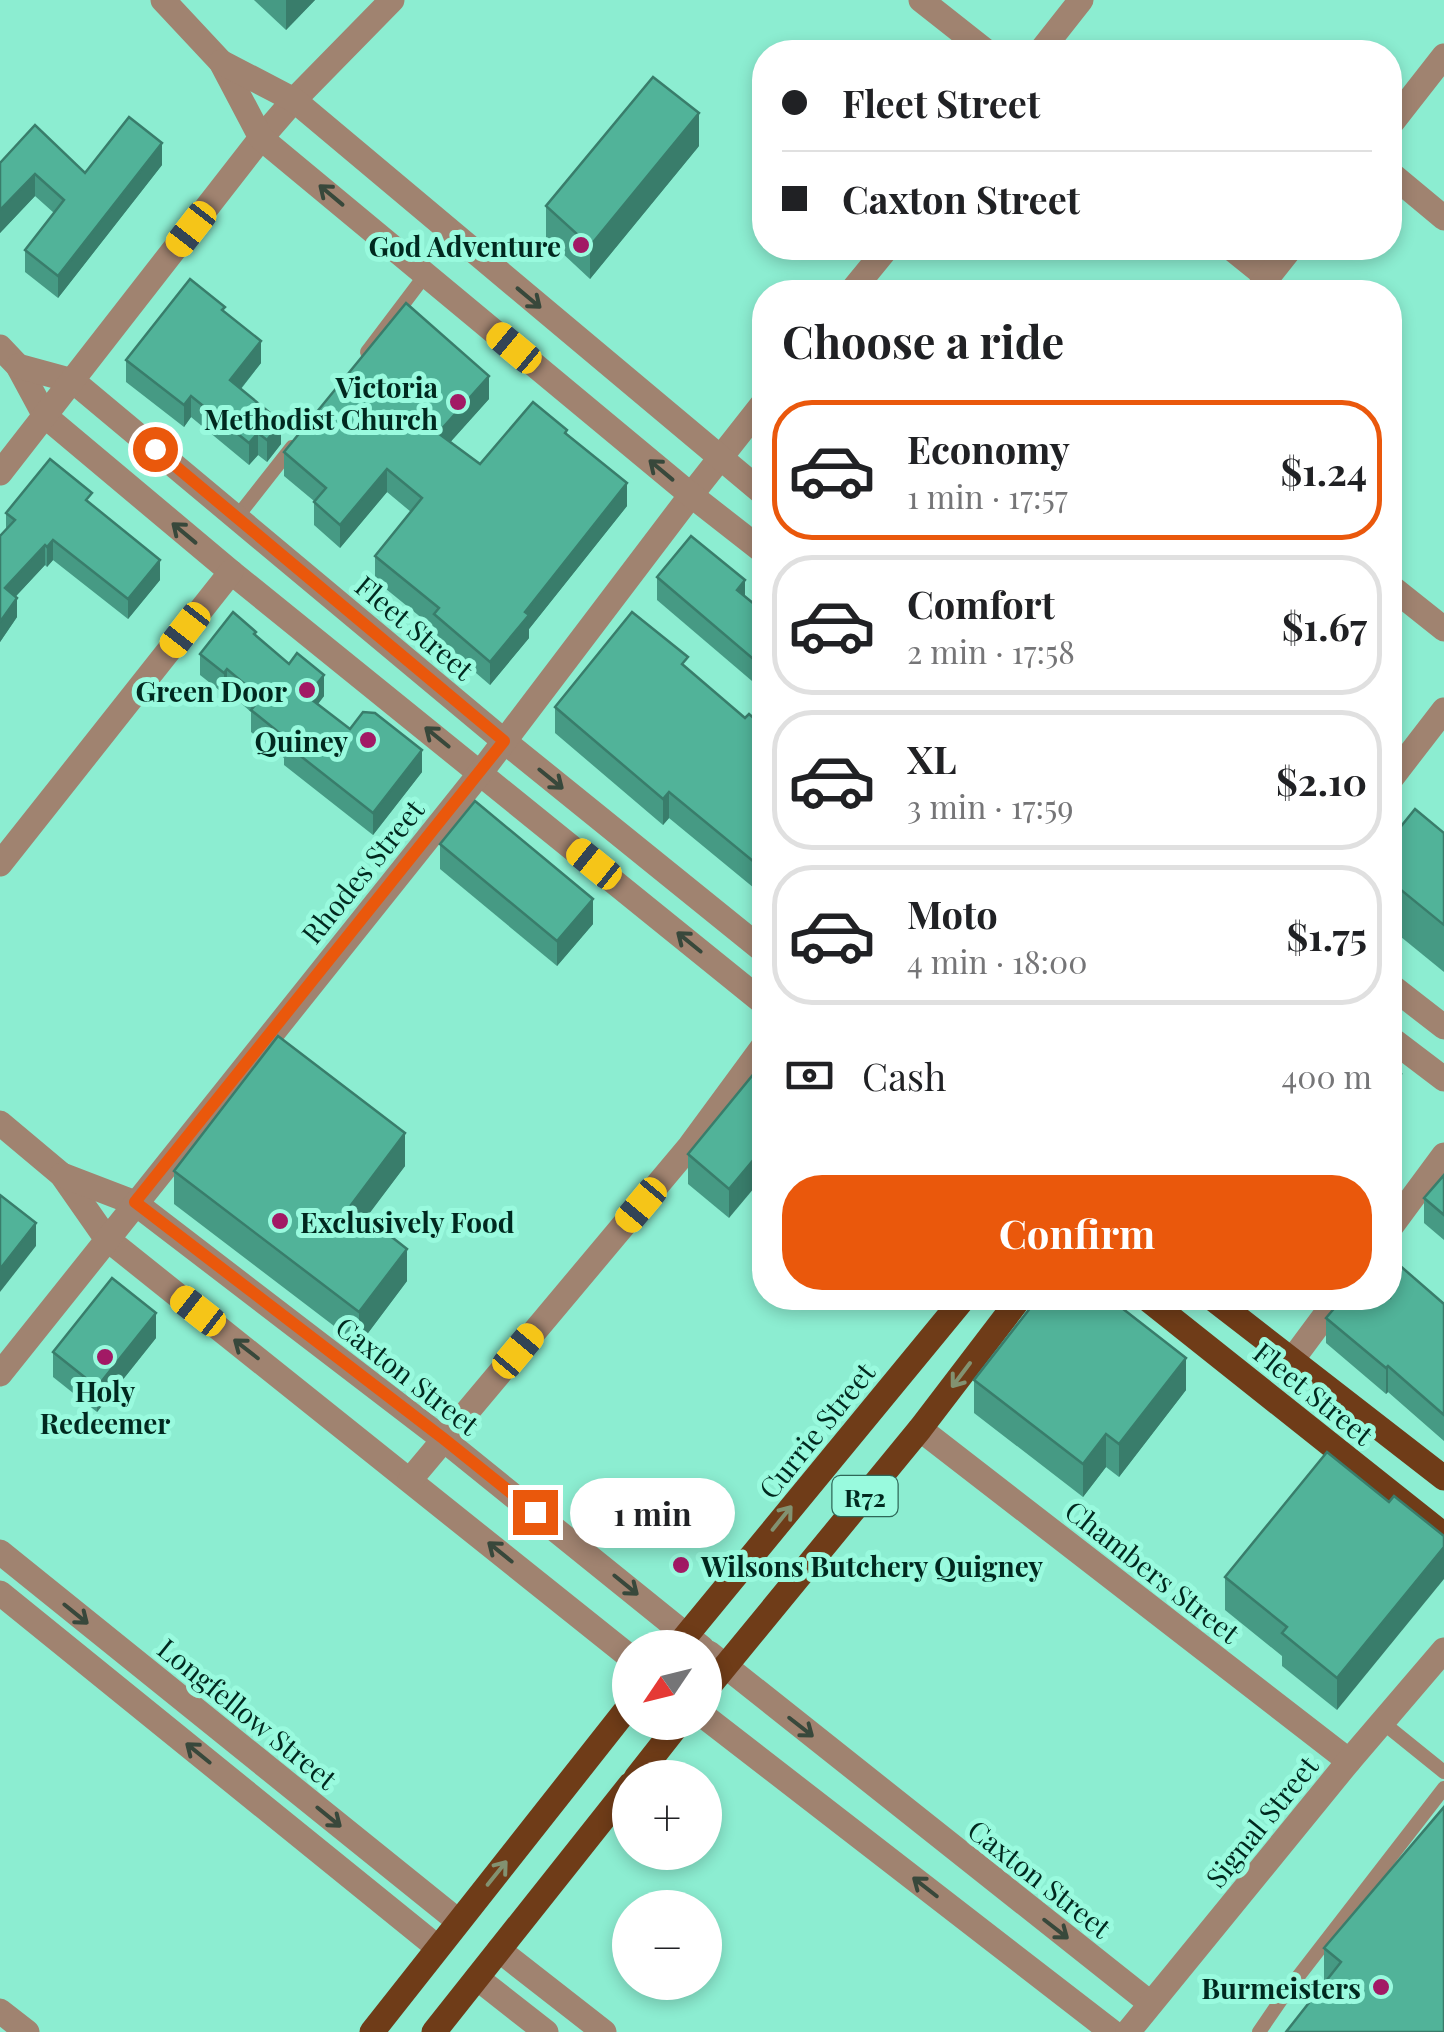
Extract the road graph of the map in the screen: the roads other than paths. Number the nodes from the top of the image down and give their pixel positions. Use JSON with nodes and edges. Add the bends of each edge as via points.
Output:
{"nodes":[{"id":1,"x":163,"y":0,"type":"edge"},
{"id":2,"x":392,"y":0,"type":"edge"},
{"id":3,"x":922,"y":0,"type":"edge"},
{"id":4,"x":1081,"y":0,"type":"edge"},
{"id":5,"x":972,"y":40,"type":"edge"},
{"id":6,"x":1049,"y":40,"type":"edge"},
{"id":7,"x":1444,"y":56,"type":"edge"},
{"id":8,"x":221,"y":62,"type":"junction"},
{"id":9,"x":294,"y":100,"type":"junction"},
{"id":10,"x":1402,"y":110,"type":"edge"},
{"id":11,"x":262,"y":138,"type":"junction"},
{"id":12,"x":1402,"y":182,"type":"edge"},
{"id":13,"x":1444,"y":218,"type":"edge"},
{"id":14,"x":877,"y":260,"type":"edge"},
{"id":15,"x":1241,"y":260,"type":"edge"},
{"id":16,"x":1282,"y":260,"type":"edge"},
{"id":17,"x":426,"y":274,"type":"junction"},
{"id":18,"x":861,"y":280,"type":"edge"},
{"id":19,"x":1258,"y":280,"type":"edge"},
{"id":20,"x":1266,"y":280,"type":"edge"},
{"id":21,"x":9,"y":356,"type":"edge"},
{"id":22,"x":357,"y":365,"type":"edge"},
{"id":23,"x":74,"y":380,"type":"junction"},
{"id":24,"x":45,"y":416,"type":"junction"},
{"id":25,"x":752,"y":418,"type":"edge"},
{"id":26,"x":298,"y":441,"type":"edge"},
{"id":27,"x":720,"y":459,"type":"junction"},
{"id":28,"x":0,"y":473,"type":"edge"},
{"id":29,"x":752,"y":485,"type":"edge"},
{"id":30,"x":691,"y":494,"type":"junction"},
{"id":31,"x":237,"y":517,"type":"junction"},
{"id":32,"x":752,"y":542,"type":"edge"},
{"id":33,"x":231,"y":572,"type":"junction"},
{"id":34,"x":1402,"y":596,"type":"edge"},
{"id":35,"x":1444,"y":629,"type":"edge"},
{"id":36,"x":1444,"y":710,"type":"edge"},
{"id":37,"x":504,"y":741,"type":"junction"},
{"id":38,"x":1402,"y":764,"type":"edge"},
{"id":39,"x":481,"y":772,"type":"junction"},
{"id":40,"x":0,"y":864,"type":"edge"},
{"id":41,"x":752,"y":941,"type":"edge"},
{"id":42,"x":752,"y":993,"type":"edge"},
{"id":43,"x":1402,"y":994,"type":"edge"},
{"id":44,"x":1444,"y":1027,"type":"edge"},
{"id":45,"x":1402,"y":1047,"type":"edge"},
{"id":46,"x":752,"y":1062,"type":"edge"},
{"id":47,"x":1444,"y":1079,"type":"edge"},
{"id":48,"x":0,"y":1123,"type":"edge"},
{"id":49,"x":1444,"y":1156,"type":"edge"},
{"id":50,"x":62,"y":1175,"type":"junction"},
{"id":51,"x":135,"y":1202,"type":"junction"},
{"id":52,"x":1402,"y":1212,"type":"edge"},
{"id":53,"x":106,"y":1238,"type":"junction"},
{"id":54,"x":955,"y":1310,"type":"edge"},
{"id":55,"x":1011,"y":1310,"type":"edge"},
{"id":56,"x":1161,"y":1310,"type":"edge"},
{"id":57,"x":1227,"y":1310,"type":"edge"},
{"id":58,"x":1329,"y":1310,"type":"edge"},
{"id":59,"x":1292,"y":1360,"type":"junction"},
{"id":60,"x":0,"y":1374,"type":"edge"},
{"id":61,"x":920,"y":1429,"type":"junction"},
{"id":62,"x":444,"y":1439,"type":"junction"},
{"id":63,"x":1444,"y":1478,"type":"edge"},
{"id":64,"x":410,"y":1480,"type":"junction"},
{"id":65,"x":1444,"y":1535,"type":"edge"},
{"id":66,"x":0,"y":1552,"type":"edge"},
{"id":67,"x":0,"y":1593,"type":"edge"},
{"id":68,"x":676,"y":1630,"type":"edge"},
{"id":69,"x":713,"y":1630,"type":"edge"},
{"id":70,"x":718,"y":1630,"type":"edge"},
{"id":71,"x":612,"y":1643,"type":"edge"},
{"id":72,"x":1444,"y":1650,"type":"edge"},
{"id":73,"x":722,"y":1667,"type":"edge"},
{"id":74,"x":1382,"y":1722,"type":"junction"},
{"id":75,"x":612,"y":1728,"type":"edge"},
{"id":76,"x":722,"y":1729,"type":"edge"},
{"id":77,"x":666,"y":1740,"type":"edge"},
{"id":78,"x":650,"y":1760,"type":"edge"},
{"id":79,"x":1349,"y":1761,"type":"junction"},
{"id":80,"x":1444,"y":1772,"type":"edge"},
{"id":81,"x":1444,"y":1788,"type":"edge"},
{"id":82,"x":612,"y":1808,"type":"edge"},
{"id":83,"x":458,"y":1921,"type":"junction"},
{"id":84,"x":437,"y":1947,"type":"junction"},
{"id":85,"x":498,"y":1950,"type":"junction"},
{"id":86,"x":476,"y":1978,"type":"junction"},
{"id":87,"x":1150,"y":2003,"type":"junction"},
{"id":88,"x":0,"y":2011,"type":"edge"},
{"id":89,"x":27,"y":2032,"type":"edge"},
{"id":90,"x":372,"y":2032,"type":"edge"},
{"id":91,"x":434,"y":2032,"type":"edge"},
{"id":92,"x":546,"y":2032,"type":"edge"},
{"id":93,"x":604,"y":2032,"type":"edge"},
{"id":94,"x":1112,"y":2032,"type":"edge"},
{"id":95,"x":1128,"y":2032,"type":"edge"},
{"id":96,"x":1259,"y":2032,"type":"edge"}],
"edges":[{"from":1,"to":8,"type":"street"},
{"from":2,"to":9,"type":"street"},
{"from":3,"to":5,"type":"street"},
{"from":4,"to":6,"type":"street"},
{"from":7,"to":10,"type":"street"},
{"from":8,"to":9,"type":"street"},
{"from":8,"to":11,"type":"street"},
{"from":9,"to":11,"type":"street"},
{"from":9,"to":27,"type":"street","one_way":true},
{"from":17,"to":11,"type":"street","one_way":true},
{"from":11,"to":23,"type":"street"},
{"from":12,"to":13,"type":"street"},
{"from":14,"to":18,"type":"street"},
{"from":15,"to":19,"type":"street"},
{"from":16,"to":20,"type":"street"},
{"from":17,"to":22,"type":"lane"},
{"from":30,"to":17,"type":"street","one_way":true},
{"from":21,"to":23,"type":"street","name":"Fleet Street"},
{"from":21,"to":24,"type":"street","name":"Fleet Street"},
{"from":23,"to":24,"type":"street"},
{"from":23,"to":31,"type":"street","name":"Fleet Street"},
{"from":24,"to":28,"type":"street"},
{"from":33,"to":24,"type":"street","name":"Fleet Street","one_way":true},
{"from":25,"to":27,"type":"street","name":"Rhodes Street"},
{"from":26,"to":31,"type":"lane"},
{"from":27,"to":29,"type":"street"},
{"from":27,"to":30,"type":"street","name":"Rhodes Street"},
{"from":30,"to":32,"type":"street"},
{"from":30,"to":37,"type":"street","name":"Rhodes Street"},
{"from":31,"to":37,"type":"street","name":"Fleet Street"},
{"from":39,"to":33,"type":"street","name":"Fleet Street","one_way":true},
{"from":33,"to":40,"type":"street"},
{"from":34,"to":35,"type":"street"},
{"from":36,"to":38,"type":"street"},
{"from":37,"to":39,"type":"street","name":"Rhodes Street"},
{"from":37,"to":41,"type":"street","name":"Fleet Street","one_way":true},
{"from":42,"to":39,"type":"street","name":"Fleet Street","one_way":true},
{"from":39,"to":51,"type":"street","name":"Rhodes Street"},
{"from":43,"to":44,"type":"street"},
{"from":45,"to":47,"type":"street"},
{"from":46,"to":62,"type":"street","via":[[690,1146]]},
{"from":48,"to":50,"type":"street","name":"Caxton Street"},
{"from":49,"to":52,"type":"street"},
{"from":50,"to":51,"type":"street","name":"Caxton Street"},
{"from":50,"to":53,"type":"street","name":"Caxton Street"},
{"from":51,"to":53,"type":"street","name":"Rhodes Street"},
{"from":51,"to":62,"type":"street","name":"Caxton Street"},
{"from":53,"to":60,"type":"street","name":"Rhodes Street"},
{"from":64,"to":53,"type":"street","name":"Caxton Street","one_way":true},
{"from":69,"to":54,"type":"main road","name":"Currie Street","number":"R72","one_way":true},
{"from":55,"to":61,"type":"main road","name":"Currie Street","number":"R72","one_way":true},
{"from":56,"to":65,"type":"main road","name":"Fleet Street"},
{"from":57,"to":59,"type":"main road","name":"Fleet Street"},
{"from":58,"to":59,"type":"street"},
{"from":59,"to":63,"type":"main road","name":"Fleet Street"},
{"from":61,"to":70,"type":"main road","name":"Currie Street","number":"R72"},
{"from":61,"to":79,"type":"street","name":"Chambers Street"},
{"from":62,"to":64,"type":"street"},
{"from":62,"to":68,"type":"street","name":"Caxton Street","one_way":true},
{"from":71,"to":64,"type":"street","name":"Caxton Street","one_way":true},
{"from":66,"to":83,"type":"street","name":"Longfellow Street","one_way":true},
{"from":84,"to":67,"type":"street","one_way":true},
{"from":72,"to":74,"type":"street","name":"Signal Street"},
{"from":73,"to":87,"type":"street","name":"Caxton Street","one_way":true},
{"from":74,"to":79,"type":"street","name":"Signal Street"},
{"from":74,"to":80,"type":"lane"},
{"from":83,"to":75,"type":"main road","one_way":true},
{"from":94,"to":76,"type":"street","one_way":true},
{"from":77,"to":78,"type":"main road"},
{"from":79,"to":87,"type":"street","name":"Signal Street"},
{"from":81,"to":96,"type":"lane"},
{"from":82,"to":85,"type":"main road"},
{"from":83,"to":84,"type":"main road"},
{"from":84,"to":90,"type":"main road"},
{"from":85,"to":86,"type":"main road"},
{"from":85,"to":93,"type":"street"},
{"from":86,"to":91,"type":"main road"},
{"from":86,"to":92,"type":"street"},
{"from":87,"to":95,"type":"street","name":"Signal Street"},
{"from":88,"to":89,"type":"street"}]}
